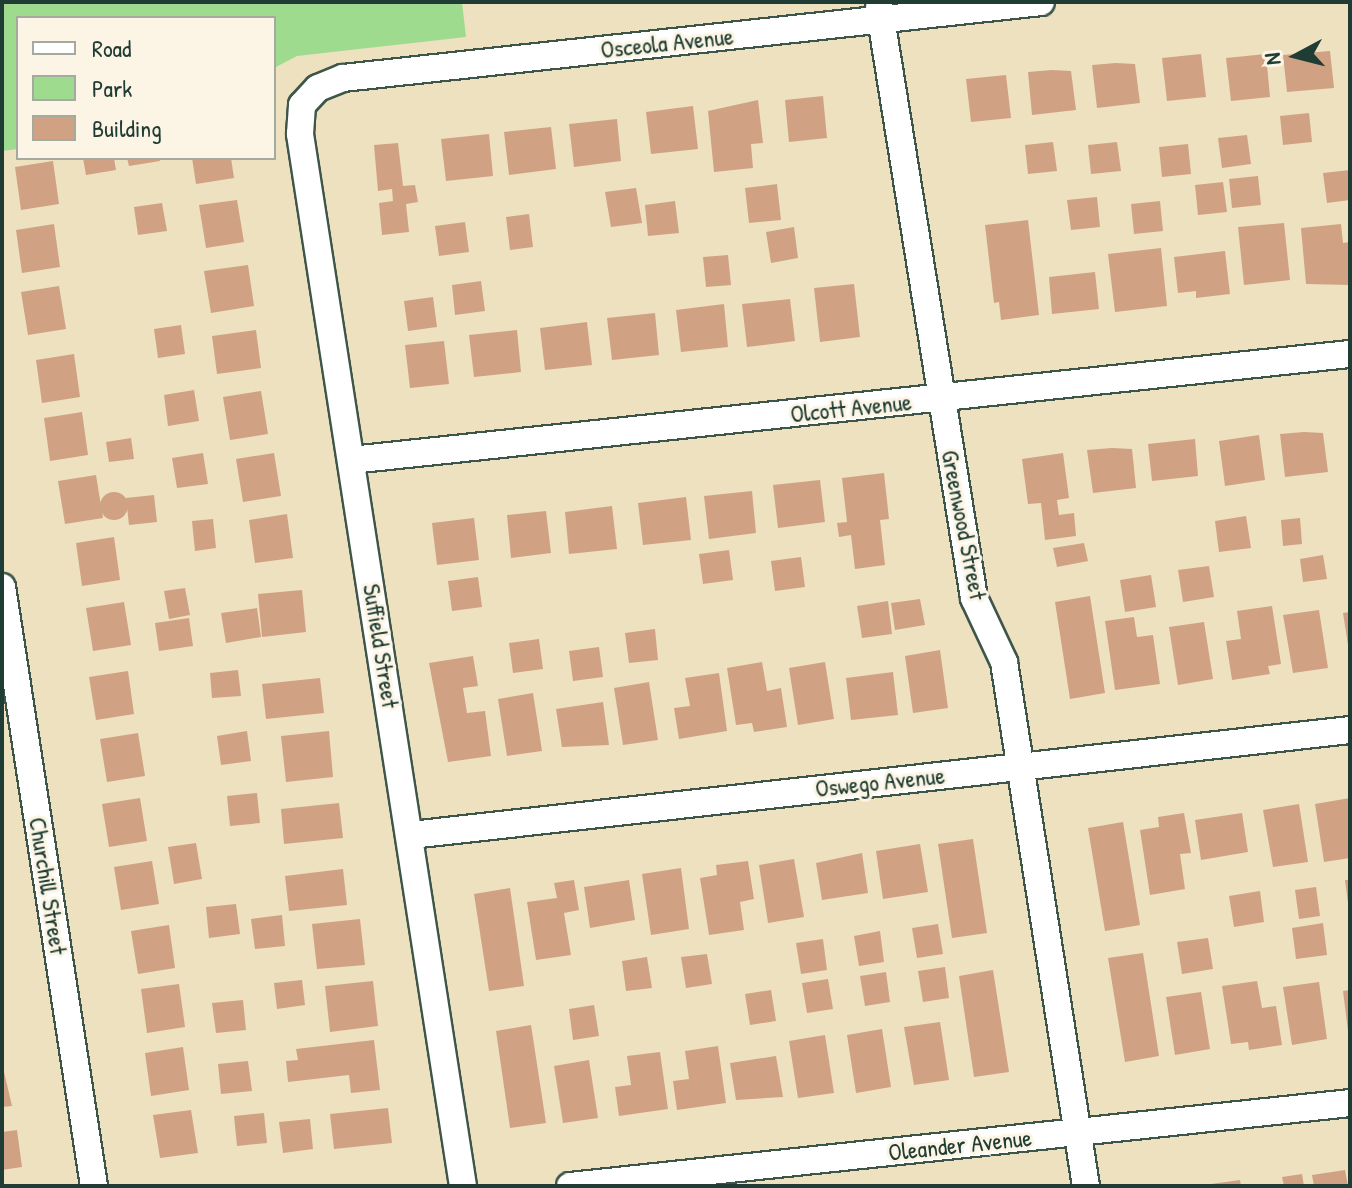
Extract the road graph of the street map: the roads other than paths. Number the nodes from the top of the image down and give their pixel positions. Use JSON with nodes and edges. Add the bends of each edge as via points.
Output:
{"nodes":[{"id":1,"x":1041,"y":2,"type":"edge"},
{"id":2,"x":879,"y":11,"type":"edge"},
{"id":3,"x":302,"y":105,"type":"joint"},
{"id":4,"x":1350,"y":354,"type":"edge"},
{"id":5,"x":941,"y":399,"type":"junction"},
{"id":6,"x":351,"y":460,"type":"junction"},
{"id":7,"x":2,"y":587,"type":"edge"},
{"id":8,"x":1350,"y":730,"type":"edge"},
{"id":9,"x":1020,"y":766,"type":"junction"},
{"id":10,"x":411,"y":835,"type":"junction"},
{"id":11,"x":1350,"y":1103,"type":"edge"},
{"id":12,"x":1077,"y":1133,"type":"junction"},
{"id":13,"x":94,"y":1186,"type":"edge"},
{"id":14,"x":463,"y":1186,"type":"edge"},
{"id":15,"x":570,"y":1186,"type":"edge"},
{"id":16,"x":1086,"y":1186,"type":"edge"}],
"edges":[{"from":1,"to":2,"type":"street","name":"Osceola Avenue"},
{"from":2,"to":3,"type":"street","name":"Osceola Avenue","via":[[343,78],[318,88]]},
{"from":2,"to":5,"type":"street","name":"Greenwood Street"},
{"from":3,"to":6,"type":"street","name":"Suffield Street","via":[[300,134]]},
{"from":4,"to":5,"type":"street","name":"Olcott Avenue"},
{"from":5,"to":6,"type":"street","name":"Olcott Avenue"},
{"from":5,"to":9,"type":"street","name":"Greenwood Street","via":[[974,598],[1004,662]]},
{"from":6,"to":10,"type":"street","name":"Suffield Street"},
{"from":7,"to":13,"type":"street","name":"Churchill Street"},
{"from":8,"to":9,"type":"street","name":"Oswego Avenue"},
{"from":9,"to":10,"type":"street","name":"Oswego Avenue"},
{"from":9,"to":12,"type":"street","name":"Greenwood Street"},
{"from":10,"to":14,"type":"street","name":"Suffield Street"},
{"from":11,"to":12,"type":"street","name":"Oleander Avenue"},
{"from":12,"to":15,"type":"street","name":"Oleander Avenue"},
{"from":12,"to":16,"type":"street","name":"Greenwood Street"}]}
